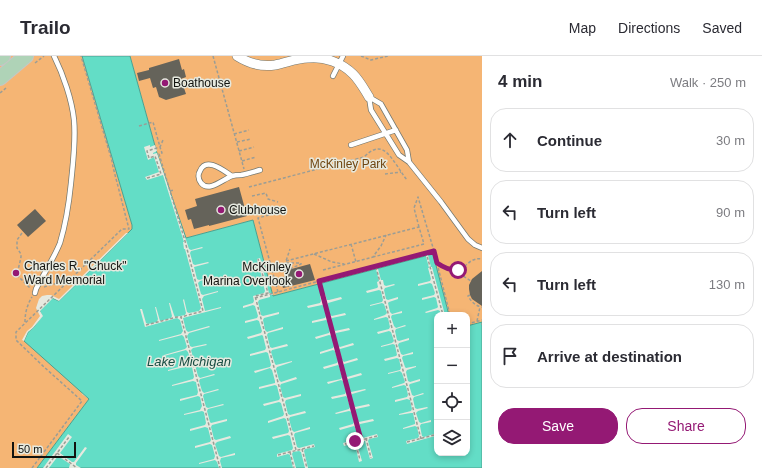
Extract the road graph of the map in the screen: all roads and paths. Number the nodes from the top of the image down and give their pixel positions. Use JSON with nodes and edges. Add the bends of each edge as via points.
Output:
{"nodes":[{"id":1,"x":3,"y":56,"type":"edge"},
{"id":2,"x":26,"y":56,"type":"edge"},
{"id":3,"x":54,"y":56,"type":"edge"},
{"id":4,"x":81,"y":56,"type":"edge"},
{"id":5,"x":213,"y":56,"type":"edge"},
{"id":6,"x":237,"y":56,"type":"edge"},
{"id":7,"x":361,"y":56,"type":"edge"},
{"id":8,"x":388,"y":56,"type":"edge"},
{"id":9,"x":0,"y":58,"type":"edge"},
{"id":10,"x":340,"y":60,"type":"edge"},
{"id":11,"x":332,"y":76,"type":"dead end"},
{"id":12,"x":0,"y":78,"type":"edge"},
{"id":13,"x":369,"y":97,"type":"junction"},
{"id":14,"x":139,"y":126,"type":"dead end"},
{"id":15,"x":249,"y":130,"type":"dead end"},
{"id":16,"x":396,"y":130,"type":"junction"},
{"id":17,"x":234,"y":134,"type":"junction"},
{"id":18,"x":386,"y":134,"type":"junction"},
{"id":19,"x":251,"y":139,"type":"dead end"},
{"id":20,"x":163,"y":140,"type":"dead end"},
{"id":21,"x":237,"y":142,"type":"junction"},
{"id":22,"x":351,"y":145,"type":"dead end"},
{"id":23,"x":160,"y":147,"type":"junction"},
{"id":24,"x":254,"y":147,"type":"dead end"},
{"id":25,"x":239,"y":151,"type":"junction"},
{"id":26,"x":256,"y":157,"type":"dead end"},
{"id":27,"x":242,"y":161,"type":"junction"},
{"id":28,"x":409,"y":162,"type":"junction"},
{"id":29,"x":244,"y":169,"type":"dead end"},
{"id":30,"x":260,"y":170,"type":"dead end"},
{"id":31,"x":401,"y":172,"type":"junction"},
{"id":32,"x":385,"y":174,"type":"dead end"},
{"id":33,"x":232,"y":176,"type":"junction"},
{"id":34,"x":147,"y":178,"type":"dead end"},
{"id":35,"x":407,"y":180,"type":"dead end"},
{"id":36,"x":249,"y":187,"type":"dead end"},
{"id":37,"x":174,"y":190,"type":"dead end"},
{"id":38,"x":170,"y":191,"type":"junction"},
{"id":39,"x":252,"y":196,"type":"dead end"},
{"id":40,"x":278,"y":202,"type":"dead end"},
{"id":41,"x":280,"y":212,"type":"dead end"},
{"id":42,"x":419,"y":227,"type":"junction"},
{"id":43,"x":22,"y":233,"type":"dead end"},
{"id":44,"x":386,"y":235,"type":"junction"},
{"id":45,"x":351,"y":244,"type":"junction"},
{"id":46,"x":482,"y":248,"type":"edge"},
{"id":47,"x":290,"y":249,"type":"dead end"},
{"id":48,"x":434,"y":251,"type":"junction"},
{"id":49,"x":426,"y":252,"type":"junction"},
{"id":50,"x":314,"y":254,"type":"junction"},
{"id":51,"x":374,"y":257,"type":"junction"},
{"id":52,"x":482,"y":259,"type":"edge"},
{"id":53,"x":258,"y":260,"type":"dead end"},
{"id":54,"x":286,"y":262,"type":"junction"},
{"id":55,"x":356,"y":262,"type":"junction"},
{"id":56,"x":437,"y":263,"type":"junction"},
{"id":57,"x":346,"y":264,"type":"junction"},
{"id":58,"x":376,"y":266,"type":"junction"},
{"id":59,"x":323,"y":270,"type":"dead end"},
{"id":60,"x":455,"y":271,"type":"junction"},
{"id":61,"x":319,"y":281,"type":"junction"},
{"id":62,"x":471,"y":281,"type":"dead end"},
{"id":63,"x":278,"y":292,"type":"junction"},
{"id":64,"x":35,"y":293,"type":"joint"},
{"id":65,"x":470,"y":295,"type":"dead end"},
{"id":66,"x":255,"y":298,"type":"junction"},
{"id":67,"x":481,"y":307,"type":"edge"},
{"id":68,"x":442,"y":312,"type":"edge"},
{"id":69,"x":449,"y":312,"type":"edge"},
{"id":70,"x":181,"y":317,"type":"junction"},
{"id":71,"x":482,"y":320,"type":"edge"},
{"id":72,"x":477,"y":321,"type":"junction"},
{"id":73,"x":470,"y":323,"type":"edge"},
{"id":74,"x":146,"y":325,"type":"dead end"},
{"id":75,"x":434,"y":435,"type":"dead end"},
{"id":76,"x":377,"y":436,"type":"dead end"},
{"id":77,"x":69,"y":437,"type":"dead end"},
{"id":78,"x":366,"y":438,"type":"junction"},
{"id":79,"x":421,"y":439,"type":"junction"},
{"id":80,"x":361,"y":440,"type":"junction"},
{"id":81,"x":355,"y":441,"type":"junction"},
{"id":82,"x":408,"y":442,"type":"dead end"},
{"id":83,"x":345,"y":444,"type":"dead end"},
{"id":84,"x":314,"y":446,"type":"dead end"},
{"id":85,"x":302,"y":449,"type":"junction"},
{"id":86,"x":296,"y":450,"type":"junction"},
{"id":87,"x":290,"y":452,"type":"junction"},
{"id":88,"x":57,"y":453,"type":"junction"},
{"id":89,"x":278,"y":455,"type":"dead end"},
{"id":90,"x":371,"y":458,"type":"dead end"},
{"id":91,"x":360,"y":460,"type":"dead end"},
{"id":92,"x":32,"y":468,"type":"edge"},
{"id":93,"x":46,"y":468,"type":"edge"},
{"id":94,"x":77,"y":468,"type":"edge"},
{"id":95,"x":220,"y":468,"type":"edge"},
{"id":96,"x":294,"y":468,"type":"edge"},
{"id":97,"x":307,"y":468,"type":"edge"}],
"edges":[{"from":1,"to":9,"type":"main road"},
{"from":2,"to":12,"type":"main road"},
{"from":3,"to":64,"type":"lane","via":[[62,71],[70,98],[75,146],[68,211],[59,244]]},
{"from":4,"to":92,"type":"path","via":[[129,229],[122,229],[16,332],[16,340],[82,401]]},
{"from":5,"to":17,"type":"path"},
{"from":6,"to":10,"type":"street","via":[[249,62],[266,65],[308,58]]},
{"from":7,"to":8,"type":"path","via":[[371,60]]},
{"from":10,"to":11,"type":"lane"},
{"from":10,"to":13,"type":"street"},
{"from":13,"to":16,"type":"lane","via":[[381,104]]},
{"from":13,"to":18,"type":"lane","via":[[371,110]]},
{"from":14,"to":23,"type":"path","via":[[153,122]]},
{"from":15,"to":17,"type":"path"},
{"from":16,"to":18,"type":"lane"},
{"from":16,"to":28,"type":"lane","via":[[407,150]]},
{"from":17,"to":21,"type":"path"},
{"from":18,"to":22,"type":"lane"},
{"from":18,"to":28,"type":"lane","via":[[399,155]]},
{"from":19,"to":21,"type":"path"},
{"from":20,"to":23,"type":"path"},
{"from":21,"to":25,"type":"path"},
{"from":23,"to":34,"type":"path","via":[[147,151],[149,158],[155,156],[161,174]]},
{"from":23,"to":38,"type":"path","via":[[162,153],[159,154]]},
{"from":24,"to":25,"type":"path"},
{"from":25,"to":27,"type":"path"},
{"from":26,"to":27,"type":"path"},
{"from":27,"to":29,"type":"path"},
{"from":28,"to":46,"type":"lane","via":[[468,239]]},
{"from":30,"to":33,"type":"lane"},
{"from":31,"to":32,"type":"path"},
{"from":31,"to":35,"type":"path"},
{"from":31,"to":36,"type":"path","via":[[389,154],[377,149],[364,157]]},
{"from":33,"to":33,"type":"lane","via":[[209,164],[201,168],[198,175],[205,186],[217,184]]},
{"from":37,"to":38,"type":"path"},
{"from":38,"to":70,"type":"path","via":[[204,311]]},
{"from":39,"to":40,"type":"path","via":[[266,193],[268,199]]},
{"from":41,"to":63,"type":"path","via":[[258,218]]},
{"from":42,"to":44,"type":"path"},
{"from":42,"to":48,"type":"path","via":[[414,208],[418,197]]},
{"from":42,"to":51,"type":"path","via":[[424,244]]},
{"from":43,"to":64,"type":"path","via":[[17,240],[17,248],[21,254],[17,274]]},
{"from":44,"to":45,"type":"path"},
{"from":44,"to":51,"type":"path"},
{"from":45,"to":50,"type":"path"},
{"from":45,"to":55,"type":"path"},
{"from":47,"to":54,"type":"path"},
{"from":48,"to":49,"type":"path"},
{"from":48,"to":56,"type":"path"},
{"from":49,"to":58,"type":"path"},
{"from":49,"to":68,"type":"path"},
{"from":50,"to":54,"type":"path"},
{"from":50,"to":57,"type":"path","via":[[332,262]]},
{"from":51,"to":55,"type":"path"},
{"from":52,"to":60,"type":"path","via":[[473,260]]},
{"from":53,"to":66,"type":"path","via":[[268,293]]},
{"from":54,"to":54,"type":"path","via":[[288,270],[301,264],[301,263]]},
{"from":55,"to":57,"type":"path"},
{"from":56,"to":60,"type":"path"},
{"from":56,"to":69,"type":"path"},
{"from":57,"to":59,"type":"path"},
{"from":58,"to":61,"type":"path"},
{"from":58,"to":79,"type":"path"},
{"from":60,"to":62,"type":"path"},
{"from":61,"to":63,"type":"path"},
{"from":61,"to":80,"type":"path"},
{"from":63,"to":66,"type":"path"},
{"from":65,"to":67,"type":"path","via":[[468,296],[471,301]]},
{"from":66,"to":86,"type":"path"},
{"from":67,"to":72,"type":"path"},
{"from":70,"to":74,"type":"path"},
{"from":70,"to":95,"type":"path"},
{"from":71,"to":72,"type":"path"},
{"from":72,"to":73,"type":"path"},
{"from":75,"to":79,"type":"path"},
{"from":76,"to":78,"type":"path"},
{"from":77,"to":88,"type":"path"},
{"from":78,"to":80,"type":"path"},
{"from":78,"to":90,"type":"path"},
{"from":79,"to":82,"type":"path"},
{"from":80,"to":81,"type":"path"},
{"from":81,"to":83,"type":"path"},
{"from":81,"to":91,"type":"path"},
{"from":84,"to":85,"type":"path"},
{"from":85,"to":86,"type":"path"},
{"from":85,"to":97,"type":"path"},
{"from":86,"to":87,"type":"path"},
{"from":87,"to":89,"type":"path"},
{"from":87,"to":96,"type":"path"},
{"from":88,"to":93,"type":"path"},
{"from":88,"to":94,"type":"path"}]}
